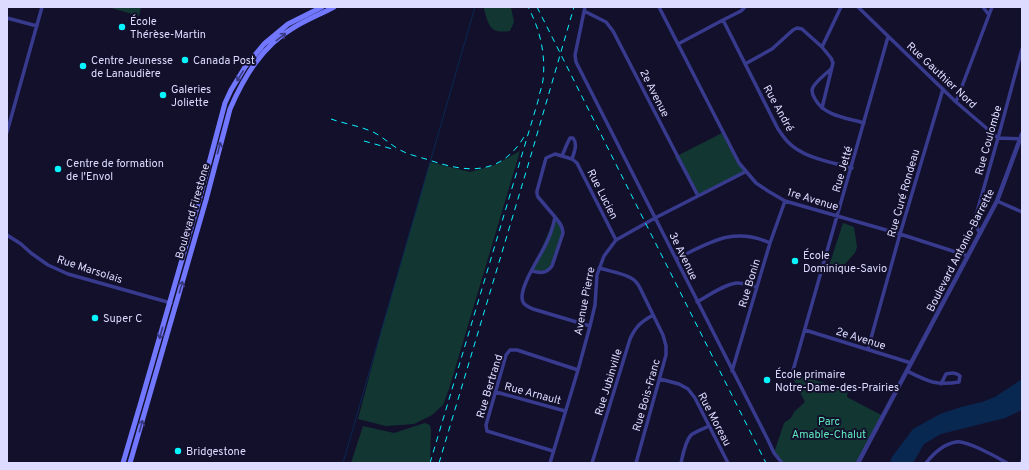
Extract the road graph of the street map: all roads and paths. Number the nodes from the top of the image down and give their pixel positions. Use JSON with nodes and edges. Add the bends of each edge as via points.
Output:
{"nodes":[{"id":1,"x":42,"y":7,"type":"edge"},
{"id":2,"x":322,"y":7,"type":"edge"},
{"id":3,"x":334,"y":7,"type":"edge"},
{"id":4,"x":659,"y":7,"type":"edge"},
{"id":5,"x":746,"y":7,"type":"edge"},
{"id":6,"x":841,"y":7,"type":"edge"},
{"id":7,"x":858,"y":7,"type":"edge"},
{"id":8,"x":983,"y":7,"type":"edge"},
{"id":9,"x":992,"y":7,"type":"edge"},
{"id":10,"x":585,"y":9,"type":"edge"},
{"id":11,"x":989,"y":15,"type":"junction"},
{"id":12,"x":7,"y":18,"type":"edge"},
{"id":13,"x":723,"y":20,"type":"junction"},
{"id":14,"x":37,"y":26,"type":"junction"},
{"id":15,"x":888,"y":37,"type":"junction"},
{"id":16,"x":678,"y":44,"type":"junction"},
{"id":17,"x":822,"y":47,"type":"junction"},
{"id":18,"x":1022,"y":49,"type":"edge"},
{"id":19,"x":745,"y":64,"type":"junction"},
{"id":20,"x":832,"y":68,"type":"junction"},
{"id":21,"x":943,"y":89,"type":"junction"},
{"id":22,"x":956,"y":102,"type":"junction"},
{"id":23,"x":822,"y":108,"type":"junction"},
{"id":24,"x":864,"y":123,"type":"junction"},
{"id":25,"x":7,"y":132,"type":"edge"},
{"id":26,"x":1022,"y":134,"type":"edge"},
{"id":27,"x":998,"y":138,"type":"junction"},
{"id":28,"x":1021,"y":139,"type":"edge"},
{"id":29,"x":562,"y":156,"type":"junction"},
{"id":30,"x":572,"y":159,"type":"junction"},
{"id":31,"x":852,"y":168,"type":"junction"},
{"id":32,"x":746,"y":172,"type":"junction"},
{"id":33,"x":698,"y":196,"type":"junction"},
{"id":34,"x":785,"y":201,"type":"junction"},
{"id":35,"x":998,"y":201,"type":"junction"},
{"id":36,"x":1022,"y":212,"type":"edge"},
{"id":37,"x":838,"y":216,"type":"junction"},
{"id":38,"x":555,"y":217,"type":"junction"},
{"id":39,"x":655,"y":218,"type":"junction"},
{"id":40,"x":900,"y":234,"type":"junction"},
{"id":41,"x":980,"y":234,"type":"junction"},
{"id":42,"x":7,"y":235,"type":"edge"},
{"id":43,"x":616,"y":240,"type":"junction"},
{"id":44,"x":770,"y":244,"type":"junction"},
{"id":45,"x":968,"y":256,"type":"junction"},
{"id":46,"x":676,"y":259,"type":"junction"},
{"id":47,"x":599,"y":268,"type":"junction"},
{"id":48,"x":532,"y":271,"type":"junction"},
{"id":49,"x":757,"y":287,"type":"junction"},
{"id":50,"x":697,"y":302,"type":"junction"},
{"id":51,"x":170,"y":303,"type":"junction"},
{"id":52,"x":176,"y":304,"type":"junction"},
{"id":53,"x":653,"y":314,"type":"junction"},
{"id":54,"x":590,"y":326,"type":"junction"},
{"id":55,"x":805,"y":330,"type":"junction"},
{"id":56,"x":868,"y":349,"type":"junction"},
{"id":57,"x":911,"y":363,"type":"junction"},
{"id":58,"x":578,"y":370,"type":"junction"},
{"id":59,"x":732,"y":371,"type":"junction"},
{"id":60,"x":907,"y":371,"type":"junction"},
{"id":61,"x":792,"y":374,"type":"dead end"},
{"id":62,"x":660,"y":378,"type":"junction"},
{"id":63,"x":941,"y":384,"type":"junction"},
{"id":64,"x":496,"y":392,"type":"junction"},
{"id":65,"x":565,"y":411,"type":"junction"},
{"id":66,"x":709,"y":426,"type":"junction"},
{"id":67,"x":553,"y":451,"type":"junction"},
{"id":68,"x":122,"y":463,"type":"edge"},
{"id":69,"x":130,"y":463,"type":"edge"},
{"id":70,"x":550,"y":463,"type":"edge"},
{"id":71,"x":592,"y":463,"type":"edge"},
{"id":72,"x":636,"y":463,"type":"edge"},
{"id":73,"x":681,"y":463,"type":"edge"},
{"id":74,"x":728,"y":463,"type":"edge"},
{"id":75,"x":782,"y":463,"type":"edge"},
{"id":76,"x":858,"y":463,"type":"edge"},
{"id":77,"x":926,"y":463,"type":"edge"},
{"id":78,"x":1007,"y":463,"type":"edge"}],
"edges":[{"from":1,"to":14,"type":"street"},
{"from":2,"to":51,"type":"main road","name":"Boulevard Firestone","one_way":true,"via":[[288,24],[264,44],[234,85],[225,103]]},
{"from":52,"to":3,"type":"main road","name":"Boulevard Firestone","one_way":true,"via":[[230,109],[241,85],[265,51],[277,39]]},
{"from":4,"to":16,"type":"street","name":"1re Avenue"},
{"from":5,"to":13,"type":"street"},
{"from":6,"to":17,"type":"street"},
{"from":7,"to":15,"type":"street","name":"Rue Gauthier Nord"},
{"from":8,"to":11,"type":"street"},
{"from":9,"to":11,"type":"street"},
{"from":10,"to":33,"type":"street","name":"2e Avenue","via":[[606,22],[613,31]]},
{"from":10,"to":39,"type":"street","name":"3e Avenue","via":[[575,55],[576,62]]},
{"from":11,"to":22,"type":"street"},
{"from":12,"to":14,"type":"street"},
{"from":13,"to":16,"type":"street"},
{"from":13,"to":19,"type":"street","name":"Rue André"},
{"from":14,"to":25,"type":"street"},
{"from":15,"to":21,"type":"street","name":"Rue Gauthier Nord"},
{"from":15,"to":24,"type":"street","name":"Rue Jetté"},
{"from":16,"to":32,"type":"street","name":"1re Avenue"},
{"from":17,"to":19,"type":"street","via":[[802,29],[797,28],[772,49]]},
{"from":17,"to":20,"type":"street","via":[[831,58]]},
{"from":18,"to":27,"type":"street","name":"Rue Coulombe"},
{"from":19,"to":31,"type":"street","name":"Rue André","via":[[778,129],[788,142],[800,151],[821,160]]},
{"from":20,"to":23,"type":"street"},
{"from":20,"to":23,"type":"street","via":[[812,90],[813,96]]},
{"from":21,"to":22,"type":"street","name":"Rue Gauthier Nord"},
{"from":21,"to":40,"type":"street","name":"Rue Curé Rondeau"},
{"from":22,"to":27,"type":"street","name":"Rue Gauthier Nord"},
{"from":23,"to":24,"type":"street"},
{"from":24,"to":31,"type":"street","name":"Rue Jetté"},
{"from":26,"to":28,"type":"street","name":"Boulevard Antonio-Barrette"},
{"from":27,"to":28,"type":"street"},
{"from":27,"to":41,"type":"street","name":"Rue Coulombe","via":[[975,219]]},
{"from":28,"to":35,"type":"street","name":"Boulevard Antonio-Barrette"},
{"from":29,"to":30,"type":"street"},
{"from":29,"to":30,"type":"street","via":[[568,140],[573,138],[576,143]]},
{"from":29,"to":38,"type":"street","via":[[554,154],[546,158],[537,190],[538,197]]},
{"from":30,"to":43,"type":"street","name":"Rue Lucien","via":[[577,163]]},
{"from":31,"to":37,"type":"street","name":"Rue Jetté"},
{"from":32,"to":33,"type":"street","name":"Avenue Pierre"},
{"from":32,"to":34,"type":"street","name":"1re Avenue","via":[[768,192]]},
{"from":33,"to":39,"type":"street","name":"Avenue Pierre"},
{"from":34,"to":37,"type":"street","name":"1re Avenue"},
{"from":34,"to":44,"type":"street","name":"Rue Bonin"},
{"from":35,"to":36,"type":"street"},
{"from":35,"to":41,"type":"street","name":"Boulevard Antonio-Barrette"},
{"from":37,"to":40,"type":"street","name":"1re Avenue"},
{"from":37,"to":55,"type":"street","name":"Rue Jetté"},
{"from":38,"to":48,"type":"street","via":[[547,242]]},
{"from":38,"to":48,"type":"street","via":[[562,226],[563,233],[552,266],[546,272]]},
{"from":39,"to":43,"type":"street","name":"Avenue Pierre"},
{"from":39,"to":46,"type":"street","name":"3e Avenue"},
{"from":40,"to":45,"type":"street","name":"1re Avenue"},
{"from":40,"to":56,"type":"street","name":"Rue Curé Rondeau"},
{"from":41,"to":45,"type":"street","name":"Boulevard Antonio-Barrette"},
{"from":42,"to":51,"type":"street","name":"Rue Marsolais","via":[[48,265],[68,274]]},
{"from":43,"to":47,"type":"street","name":"Avenue Pierre"},
{"from":44,"to":46,"type":"street","via":[[763,240],[736,235],[723,237]]},
{"from":44,"to":49,"type":"street","name":"Rue Bonin"},
{"from":45,"to":57,"type":"street","name":"Boulevard Antonio-Barrette"},
{"from":46,"to":50,"type":"street","name":"3e Avenue"},
{"from":47,"to":53,"type":"street","name":"Rue Bois-Franc","via":[[633,279]]},
{"from":47,"to":54,"type":"street","name":"Avenue Pierre"},
{"from":48,"to":54,"type":"street","via":[[522,295],[527,307]]},
{"from":49,"to":50,"type":"street","via":[[733,284]]},
{"from":49,"to":59,"type":"street","name":"Rue Bonin"},
{"from":50,"to":59,"type":"street","name":"3e Avenue"},
{"from":51,"to":52,"type":"street","name":"Rue Marsolais"},
{"from":51,"to":68,"type":"main road","name":"Boulevard Firestone","one_way":true},
{"from":69,"to":52,"type":"main road","name":"Boulevard Firestone","one_way":true},
{"from":53,"to":62,"type":"street","name":"Rue Bois-Franc","via":[[666,346]]},
{"from":53,"to":71,"type":"street","name":"Rue Jubinville","via":[[641,322],[630,339]]},
{"from":54,"to":58,"type":"street","name":"Avenue Pierre"},
{"from":55,"to":56,"type":"street","name":"2e Avenue"},
{"from":55,"to":61,"type":"street","name":"Rue Jetté"},
{"from":56,"to":57,"type":"street","name":"2e Avenue"},
{"from":57,"to":60,"type":"street","name":"Boulevard Antonio-Barrette"},
{"from":58,"to":64,"type":"street","name":"Rue Bertrand","via":[[510,350],[506,355]]},
{"from":58,"to":65,"type":"street","name":"Avenue Pierre"},
{"from":59,"to":75,"type":"street","name":"3e Avenue","via":[[774,453]]},
{"from":60,"to":63,"type":"street"},
{"from":60,"to":76,"type":"street","name":"Boulevard Antonio-Barrette"},
{"from":62,"to":66,"type":"street","name":"Rue Moreau","via":[[688,389]]},
{"from":62,"to":72,"type":"street","name":"Rue Bois-Franc"},
{"from":63,"to":63,"type":"street","via":[[959,382],[960,376],[951,372],[946,374]]},
{"from":64,"to":65,"type":"street","name":"Rue Arnault"},
{"from":64,"to":67,"type":"street","name":"Rue Bertrand","via":[[486,425],[487,431]]},
{"from":65,"to":67,"type":"street","name":"Avenue Pierre"},
{"from":66,"to":73,"type":"street","via":[[688,439]]},
{"from":66,"to":74,"type":"street","name":"Rue Moreau"},
{"from":67,"to":70,"type":"street","name":"Avenue Pierre"},
{"from":77,"to":78,"type":"street","via":[[940,448],[956,441],[982,450]]}]}
